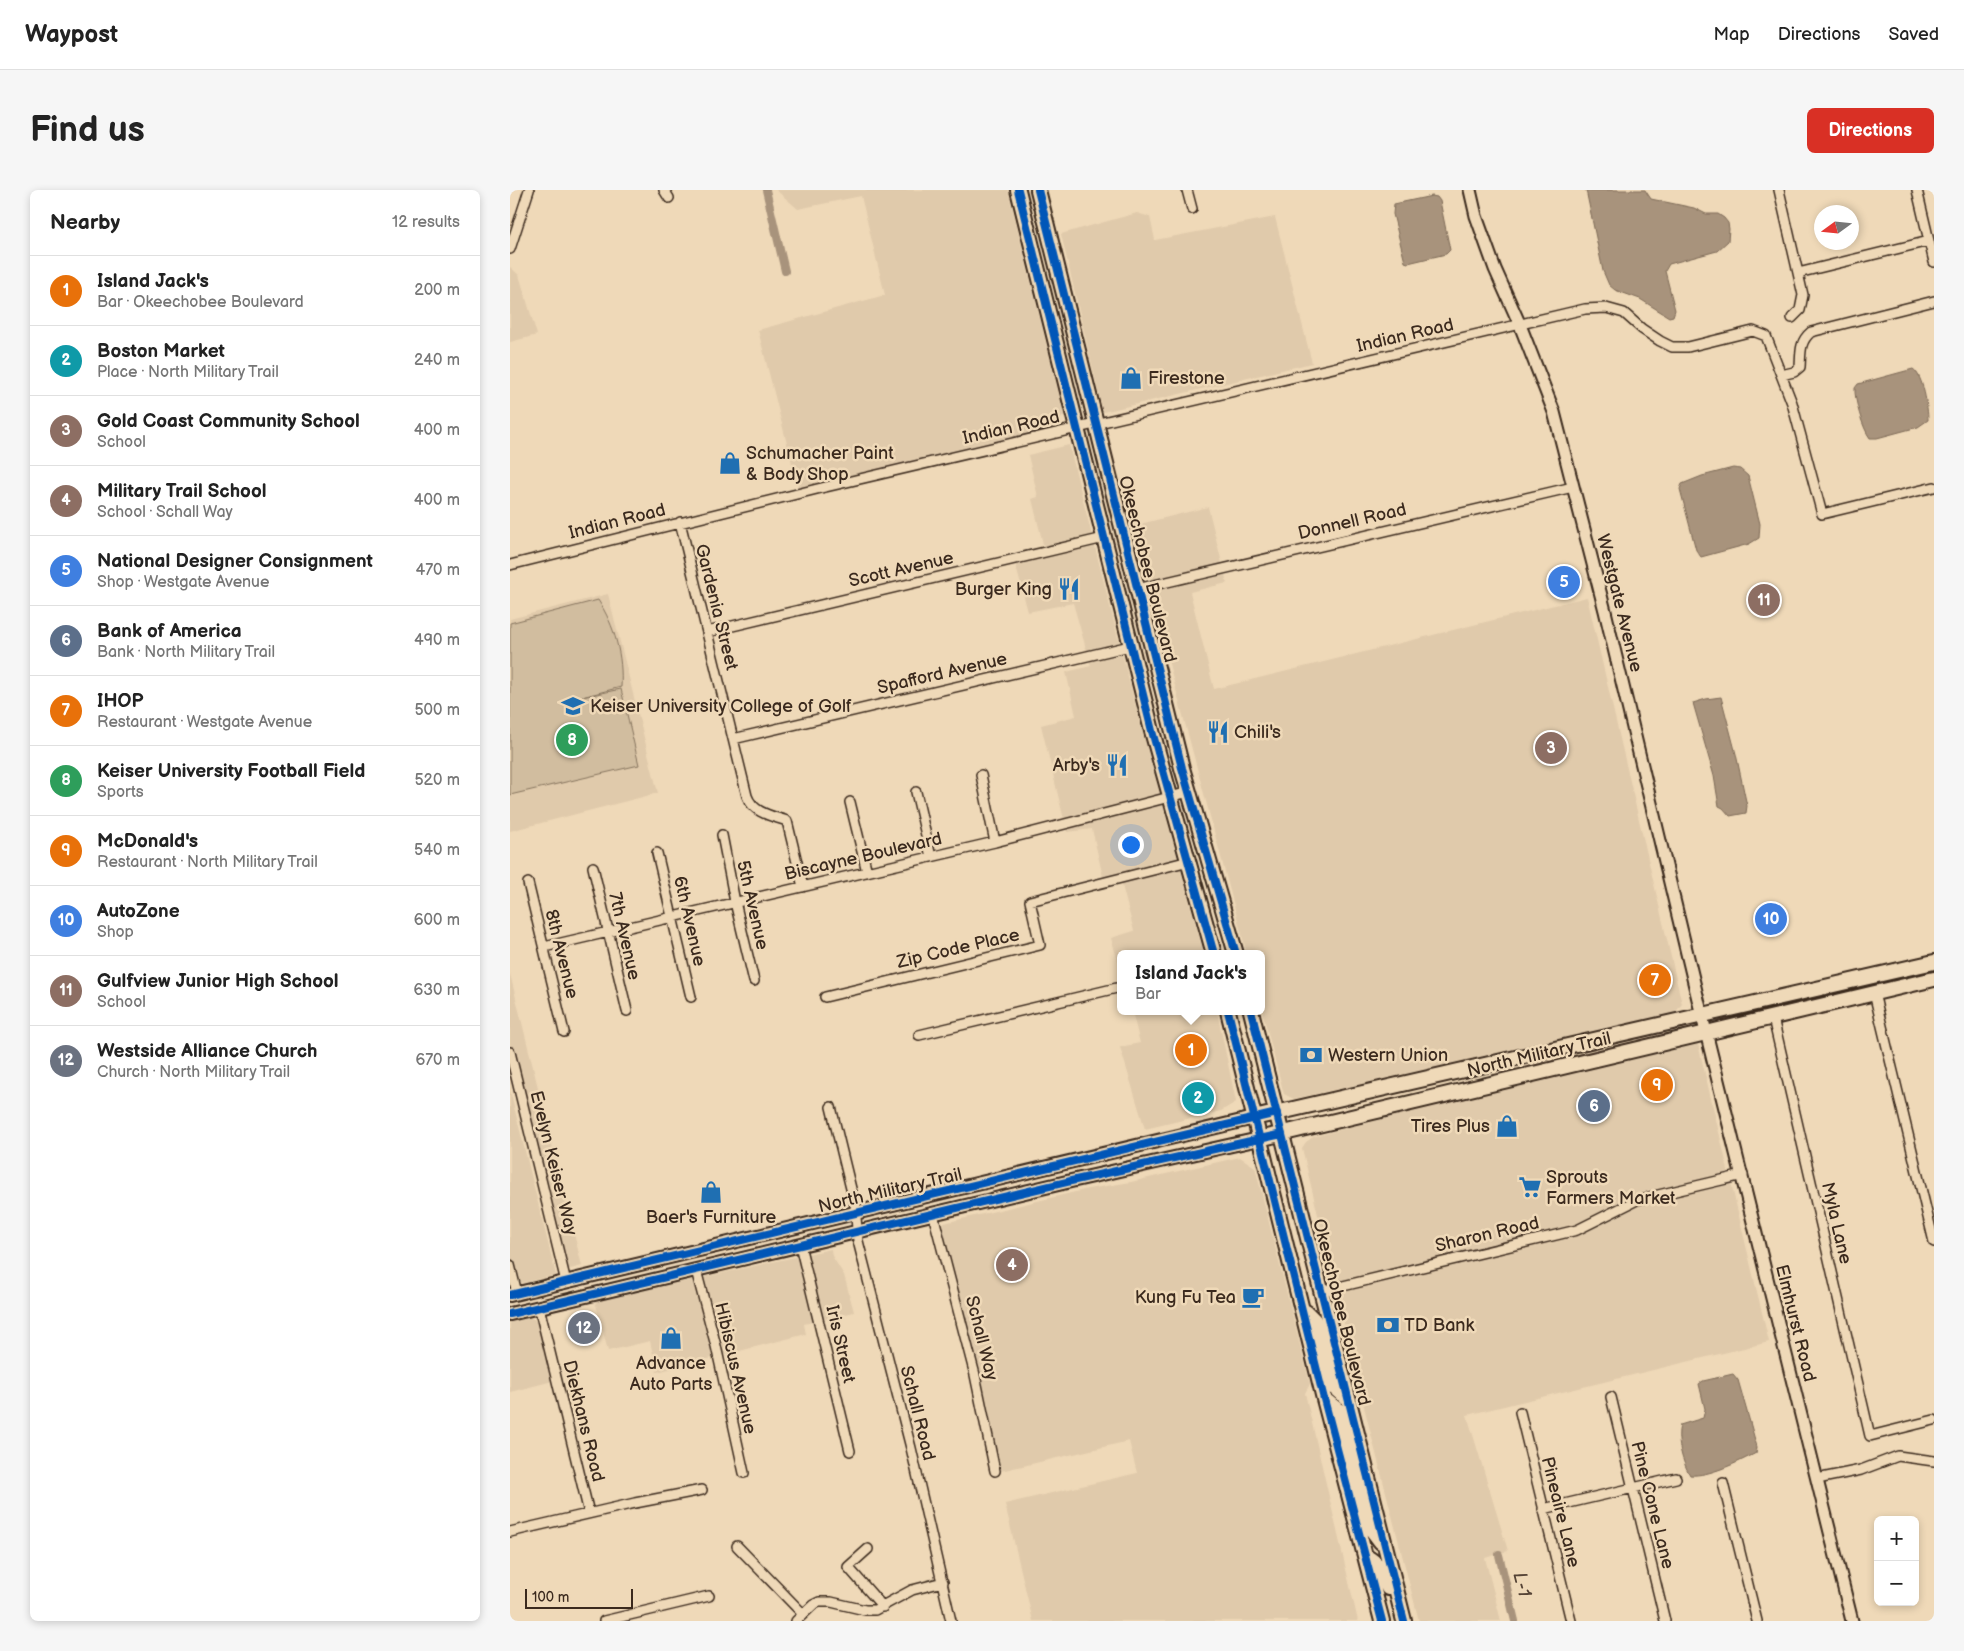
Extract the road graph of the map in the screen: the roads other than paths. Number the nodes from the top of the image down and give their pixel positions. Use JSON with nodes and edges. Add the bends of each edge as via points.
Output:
{"nodes":[{"id":1,"x":529,"y":190,"type":"edge"},
{"id":2,"x":1018,"y":190,"type":"edge"},
{"id":3,"x":1038,"y":190,"type":"edge"},
{"id":4,"x":1187,"y":190,"type":"edge"},
{"id":5,"x":1470,"y":190,"type":"edge"},
{"id":6,"x":1779,"y":190,"type":"edge"},
{"id":7,"x":1917,"y":190,"type":"edge"},
{"id":8,"x":1192,"y":209,"type":"dead end"},
{"id":9,"x":1024,"y":215,"type":"junction"},
{"id":10,"x":1929,"y":241,"type":"junction"},
{"id":11,"x":510,"y":249,"type":"edge"},
{"id":12,"x":1934,"y":262,"type":"edge"},
{"id":13,"x":1798,"y":273,"type":"junction"},
{"id":14,"x":1058,"y":276,"type":"junction"},
{"id":15,"x":1934,"y":301,"type":"edge"},
{"id":16,"x":1792,"y":318,"type":"dead end"},
{"id":17,"x":1520,"y":325,"type":"junction"},
{"id":18,"x":1781,"y":375,"type":"junction"},
{"id":19,"x":1096,"y":424,"type":"junction"},
{"id":20,"x":1077,"y":429,"type":"junction"},
{"id":21,"x":1573,"y":487,"type":"junction"},
{"id":22,"x":1934,"y":487,"type":"edge"},
{"id":23,"x":680,"y":522,"type":"junction"},
{"id":24,"x":1104,"y":538,"type":"junction"},
{"id":25,"x":510,"y":565,"type":"edge"},
{"id":26,"x":1138,"y":589,"type":"junction"},
{"id":27,"x":706,"y":632,"type":"junction"},
{"id":28,"x":1130,"y":646,"type":"junction"},
{"id":29,"x":733,"y":739,"type":"junction"},
{"id":30,"x":981,"y":775,"type":"dead end"},
{"id":31,"x":916,"y":792,"type":"dead end"},
{"id":32,"x":1189,"y":792,"type":"junction"},
{"id":33,"x":1170,"y":797,"type":"junction"},
{"id":34,"x":850,"y":802,"type":"dead end"},
{"id":35,"x":722,"y":835,"type":"dead end"},
{"id":36,"x":995,"y":842,"type":"junction"},
{"id":37,"x":658,"y":852,"type":"dead end"},
{"id":38,"x":931,"y":857,"type":"junction"},
{"id":39,"x":1189,"y":861,"type":"junction"},
{"id":40,"x":593,"y":868,"type":"dead end"},
{"id":41,"x":867,"y":872,"type":"junction"},
{"id":42,"x":528,"y":883,"type":"dead end"},
{"id":43,"x":803,"y":887,"type":"junction"},
{"id":44,"x":735,"y":902,"type":"junction"},
{"id":45,"x":671,"y":918,"type":"junction"},
{"id":46,"x":607,"y":932,"type":"junction"},
{"id":47,"x":544,"y":947,"type":"junction"},
{"id":48,"x":1213,"y":950,"type":"edge"},
{"id":49,"x":1235,"y":950,"type":"edge"},
{"id":50,"x":1934,"y":962,"type":"edge"},
{"id":51,"x":1934,"y":979,"type":"edge"},
{"id":52,"x":754,"y":981,"type":"dead end"},
{"id":53,"x":1117,"y":988,"type":"edge"},
{"id":54,"x":1874,"y":993,"type":"junction"},
{"id":55,"x":690,"y":997,"type":"dead end"},
{"id":56,"x":825,"y":997,"type":"dead end"},
{"id":57,"x":626,"y":1011,"type":"dead end"},
{"id":58,"x":1229,"y":1015,"type":"edge"},
{"id":59,"x":1253,"y":1015,"type":"edge"},
{"id":60,"x":1702,"y":1016,"type":"junction"},
{"id":61,"x":1773,"y":1018,"type":"junction"},
{"id":62,"x":564,"y":1032,"type":"dead end"},
{"id":63,"x":1707,"y":1034,"type":"junction"},
{"id":64,"x":919,"y":1035,"type":"dead end"},
{"id":65,"x":510,"y":1052,"type":"edge"},
{"id":66,"x":1546,"y":1053,"type":"junction"},
{"id":67,"x":1454,"y":1093,"type":"junction"},
{"id":68,"x":831,"y":1107,"type":"dead end"},
{"id":69,"x":1277,"y":1113,"type":"junction"},
{"id":70,"x":1254,"y":1118,"type":"junction"},
{"id":71,"x":1282,"y":1134,"type":"junction"},
{"id":72,"x":1259,"y":1139,"type":"junction"},
{"id":73,"x":1743,"y":1175,"type":"junction"},
{"id":74,"x":974,"y":1186,"type":"junction"},
{"id":75,"x":960,"y":1208,"type":"junction"},
{"id":76,"x":856,"y":1214,"type":"junction"},
{"id":77,"x":933,"y":1214,"type":"junction"},
{"id":78,"x":858,"y":1232,"type":"junction"},
{"id":79,"x":1934,"y":1242,"type":"edge"},
{"id":80,"x":800,"y":1245,"type":"junction"},
{"id":81,"x":712,"y":1248,"type":"junction"},
{"id":82,"x":510,"y":1265,"type":"edge"},
{"id":83,"x":696,"y":1270,"type":"junction"},
{"id":84,"x":561,"y":1283,"type":"junction"},
{"id":85,"x":1322,"y":1291,"type":"junction"},
{"id":86,"x":514,"y":1294,"type":"edge"},
{"id":87,"x":540,"y":1306,"type":"junction"},
{"id":88,"x":1301,"y":1307,"type":"junction"},
{"id":89,"x":510,"y":1314,"type":"edge"},
{"id":90,"x":1611,"y":1397,"type":"dead end"},
{"id":91,"x":1324,"y":1399,"type":"junction"},
{"id":92,"x":1348,"y":1400,"type":"junction"},
{"id":93,"x":1520,"y":1412,"type":"dead end"},
{"id":94,"x":1934,"y":1420,"type":"edge"},
{"id":95,"x":850,"y":1451,"type":"dead end"},
{"id":96,"x":1934,"y":1461,"type":"edge"},
{"id":97,"x":995,"y":1471,"type":"dead end"},
{"id":98,"x":744,"y":1473,"type":"dead end"},
{"id":99,"x":1676,"y":1478,"type":"dead end"},
{"id":100,"x":1817,"y":1479,"type":"junction"},
{"id":101,"x":1723,"y":1483,"type":"dead end"},
{"id":102,"x":1632,"y":1488,"type":"junction"},
{"id":103,"x":702,"y":1490,"type":"dead end"},
{"id":104,"x":1543,"y":1509,"type":"junction"},
{"id":105,"x":589,"y":1513,"type":"junction"},
{"id":106,"x":510,"y":1532,"type":"edge"},
{"id":107,"x":737,"y":1546,"type":"dead end"},
{"id":108,"x":868,"y":1549,"type":"dead end"},
{"id":109,"x":1386,"y":1549,"type":"junction"},
{"id":110,"x":1365,"y":1556,"type":"junction"},
{"id":111,"x":942,"y":1582,"type":"junction"},
{"id":112,"x":709,"y":1596,"type":"dead end"},
{"id":113,"x":883,"y":1607,"type":"junction"},
{"id":114,"x":803,"y":1614,"type":"junction"},
{"id":115,"x":604,"y":1621,"type":"edge"},
{"id":116,"x":796,"y":1621,"type":"edge"},
{"id":117,"x":951,"y":1621,"type":"edge"},
{"id":118,"x":1382,"y":1621,"type":"edge"},
{"id":119,"x":1402,"y":1621,"type":"edge"},
{"id":120,"x":1571,"y":1621,"type":"edge"},
{"id":121,"x":1665,"y":1621,"type":"edge"},
{"id":122,"x":1757,"y":1621,"type":"edge"},
{"id":123,"x":1852,"y":1621,"type":"edge"}],
"edges":[{"from":1,"to":11,"type":"street"},
{"from":2,"to":9,"type":"main road","name":"Okeechobee Boulevard"},
{"from":3,"to":14,"type":"main road","name":"Okeechobee Boulevard"},
{"from":4,"to":8,"type":"street"},
{"from":5,"to":17,"type":"street","name":"Westgate Avenue","via":[[1495,268]]},
{"from":6,"to":13,"type":"street"},
{"from":7,"to":10,"type":"street"},
{"from":9,"to":14,"type":"main road","via":[[1033,220],[1047,262]]},
{"from":9,"to":20,"type":"main road","name":"Okeechobee Boulevard"},
{"from":10,"to":12,"type":"street"},
{"from":10,"to":13,"type":"street"},
{"from":13,"to":16,"type":"street","via":[[1803,300],[1800,310]]},
{"from":14,"to":19,"type":"main road","name":"Okeechobee Boulevard"},
{"from":15,"to":18,"type":"street","via":[[1810,332],[1801,346],[1800,367]]},
{"from":17,"to":18,"type":"street","name":"Indian Road","via":[[1585,309],[1606,308],[1624,313],[1642,329],[1672,346],[1688,347],[1753,331],[1766,336]]},
{"from":17,"to":19,"type":"street","name":"Indian Road"},
{"from":17,"to":21,"type":"street","name":"Westgate Avenue","via":[[1554,412]]},
{"from":18,"to":22,"type":"street","via":[[1822,514]]},
{"from":19,"to":20,"type":"street","name":"Indian Road"},
{"from":19,"to":26,"type":"main road","name":"Okeechobee Boulevard"},
{"from":20,"to":23,"type":"street","name":"Indian Road"},
{"from":20,"to":24,"type":"main road","name":"Okeechobee Boulevard"},
{"from":21,"to":26,"type":"street","name":"Donnell Road"},
{"from":21,"to":60,"type":"street","name":"Westgate Avenue"},
{"from":23,"to":25,"type":"street","name":"Indian Road"},
{"from":23,"to":27,"type":"street","name":"Gardenia Street"},
{"from":24,"to":27,"type":"street","name":"Scott Avenue"},
{"from":24,"to":28,"type":"main road","name":"Okeechobee Boulevard"},
{"from":26,"to":32,"type":"main road","name":"Okeechobee Boulevard"},
{"from":27,"to":29,"type":"street","name":"Gardenia Street"},
{"from":28,"to":29,"type":"street","name":"Spafford Avenue"},
{"from":28,"to":33,"type":"main road","name":"Okeechobee Boulevard"},
{"from":29,"to":43,"type":"street","name":"Gardenia Street","via":[[749,802],[761,812],[788,821]]},
{"from":30,"to":36,"type":"street"},
{"from":31,"to":38,"type":"street"},
{"from":32,"to":33,"type":"street","name":"Biscayne Boulevard"},
{"from":32,"to":49,"type":"main road","name":"Okeechobee Boulevard"},
{"from":33,"to":36,"type":"street","name":"Biscayne Boulevard"},
{"from":33,"to":39,"type":"main road","name":"Okeechobee Boulevard"},
{"from":34,"to":41,"type":"street"},
{"from":35,"to":44,"type":"street","name":"5th Avenue"},
{"from":36,"to":38,"type":"street","name":"Biscayne Boulevard"},
{"from":37,"to":45,"type":"street","name":"6th Avenue"},
{"from":38,"to":41,"type":"street","name":"Biscayne Boulevard"},
{"from":39,"to":48,"type":"main road","name":"Okeechobee Boulevard"},
{"from":39,"to":56,"type":"street","name":"Zip Code Place","via":[[1030,901],[1040,946]]},
{"from":40,"to":46,"type":"street","name":"7th Avenue"},
{"from":41,"to":43,"type":"street","name":"Biscayne Boulevard"},
{"from":42,"to":47,"type":"street","name":"8th Avenue"},
{"from":43,"to":44,"type":"street","name":"Biscayne Boulevard"},
{"from":44,"to":45,"type":"street","name":"Biscayne Boulevard"},
{"from":44,"to":52,"type":"street","name":"5th Avenue"},
{"from":45,"to":46,"type":"street","name":"Biscayne Boulevard"},
{"from":45,"to":55,"type":"street","name":"6th Avenue"},
{"from":46,"to":47,"type":"street","name":"Biscayne Boulevard"},
{"from":46,"to":57,"type":"street","name":"7th Avenue"},
{"from":47,"to":62,"type":"street","name":"8th Avenue"},
{"from":50,"to":60,"type":"main road","name":"North Military Trail"},
{"from":51,"to":54,"type":"main road","name":"North Military Trail"},
{"from":53,"to":64,"type":"street"},
{"from":54,"to":61,"type":"main road","name":"North Military Trail"},
{"from":54,"to":79,"type":"street"},
{"from":58,"to":70,"type":"main road"},
{"from":59,"to":69,"type":"main road","name":"Okeechobee Boulevard"},
{"from":60,"to":63,"type":"street","name":"Westgate Avenue"},
{"from":60,"to":66,"type":"main road","name":"North Military Trail"},
{"from":61,"to":63,"type":"main road","name":"North Military Trail"},
{"from":61,"to":94,"type":"street","name":"Myla Lane","via":[[1870,1436]]},
{"from":63,"to":67,"type":"main road","name":"North Military Trail"},
{"from":63,"to":73,"type":"street","name":"Elmhurst Road"},
{"from":65,"to":84,"type":"street","name":"Evelyn Keiser Way"},
{"from":66,"to":67,"type":"main road","via":[[1536,1064],[1472,1081]]},
{"from":66,"to":69,"type":"main road","name":"North Military Trail"},
{"from":67,"to":71,"type":"main road","name":"North Military Trail"},
{"from":68,"to":76,"type":"street","name":"Schall Road"},
{"from":69,"to":70,"type":"main road","name":"North Military Trail"},
{"from":69,"to":71,"type":"main road","name":"Okeechobee Boulevard"},
{"from":70,"to":72,"type":"main road"},
{"from":70,"to":74,"type":"main road","name":"North Military Trail"},
{"from":71,"to":72,"type":"main road","name":"North Military Trail"},
{"from":71,"to":85,"type":"main road","name":"Okeechobee Boulevard"},
{"from":72,"to":75,"type":"main road","name":"North Military Trail"},
{"from":72,"to":88,"type":"main road"},
{"from":73,"to":85,"type":"street","name":"Sharon Road","via":[[1637,1200],[1577,1230]]},
{"from":73,"to":100,"type":"street","name":"Elmhurst Road"},
{"from":74,"to":75,"type":"main road","via":[[963,1197]]},
{"from":74,"to":76,"type":"main road","name":"North Military Trail"},
{"from":75,"to":77,"type":"main road","name":"North Military Trail"},
{"from":76,"to":78,"type":"street","name":"Schall Road"},
{"from":76,"to":81,"type":"main road","name":"North Military Trail"},
{"from":77,"to":78,"type":"main road","name":"North Military Trail"},
{"from":77,"to":97,"type":"street","name":"Schall Way","via":[[975,1375]]},
{"from":78,"to":80,"type":"main road","name":"North Military Trail"},
{"from":78,"to":111,"type":"street","name":"Schall Road"},
{"from":80,"to":83,"type":"main road","name":"North Military Trail"},
{"from":80,"to":95,"type":"street","name":"Iris Street"},
{"from":81,"to":83,"type":"main road"},
{"from":81,"to":84,"type":"main road","name":"North Military Trail"},
{"from":82,"to":86,"type":"street"},
{"from":83,"to":87,"type":"main road","name":"North Military Trail"},
{"from":83,"to":98,"type":"street","name":"Hibiscus Avenue"},
{"from":84,"to":86,"type":"main road","name":"North Military Trail"},
{"from":84,"to":87,"type":"main road"},
{"from":85,"to":92,"type":"main road","name":"Okeechobee Boulevard"},
{"from":87,"to":89,"type":"main road","name":"North Military Trail"},
{"from":87,"to":105,"type":"street","name":"Diekhans Road"},
{"from":88,"to":91,"type":"main road"},
{"from":88,"to":92,"type":"main road","via":[[1314,1320],[1331,1385]]},
{"from":90,"to":102,"type":"street","name":"Pine Cone Lane"},
{"from":91,"to":109,"type":"main road","via":[[1343,1418],[1369,1526]]},
{"from":91,"to":110,"type":"main road"},
{"from":92,"to":109,"type":"main road","name":"Okeechobee Boulevard"},
{"from":93,"to":104,"type":"street","name":"Pineaire Lane"},
{"from":96,"to":100,"type":"street","via":[[1898,1456],[1862,1470]]},
{"from":99,"to":102,"type":"street"},
{"from":100,"to":123,"type":"street","name":"Elmhurst Road"},
{"from":101,"to":122,"type":"street"},
{"from":102,"to":104,"type":"street"},
{"from":102,"to":121,"type":"street","name":"Pine Cone Lane"},
{"from":103,"to":105,"type":"street"},
{"from":104,"to":120,"type":"street","name":"Pineaire Lane"},
{"from":105,"to":106,"type":"street"},
{"from":107,"to":114,"type":"street"},
{"from":108,"to":113,"type":"street","via":[[848,1567]]},
{"from":109,"to":119,"type":"main road","name":"Okeechobee Boulevard"},
{"from":110,"to":118,"type":"main road"},
{"from":110,"to":119,"type":"main road","via":[[1379,1566]]},
{"from":111,"to":113,"type":"street","via":[[912,1590]]},
{"from":111,"to":117,"type":"street","name":"Schall Road"},
{"from":112,"to":115,"type":"street"},
{"from":113,"to":114,"type":"street","via":[[870,1611],[819,1602]]},
{"from":114,"to":116,"type":"street"}]}
